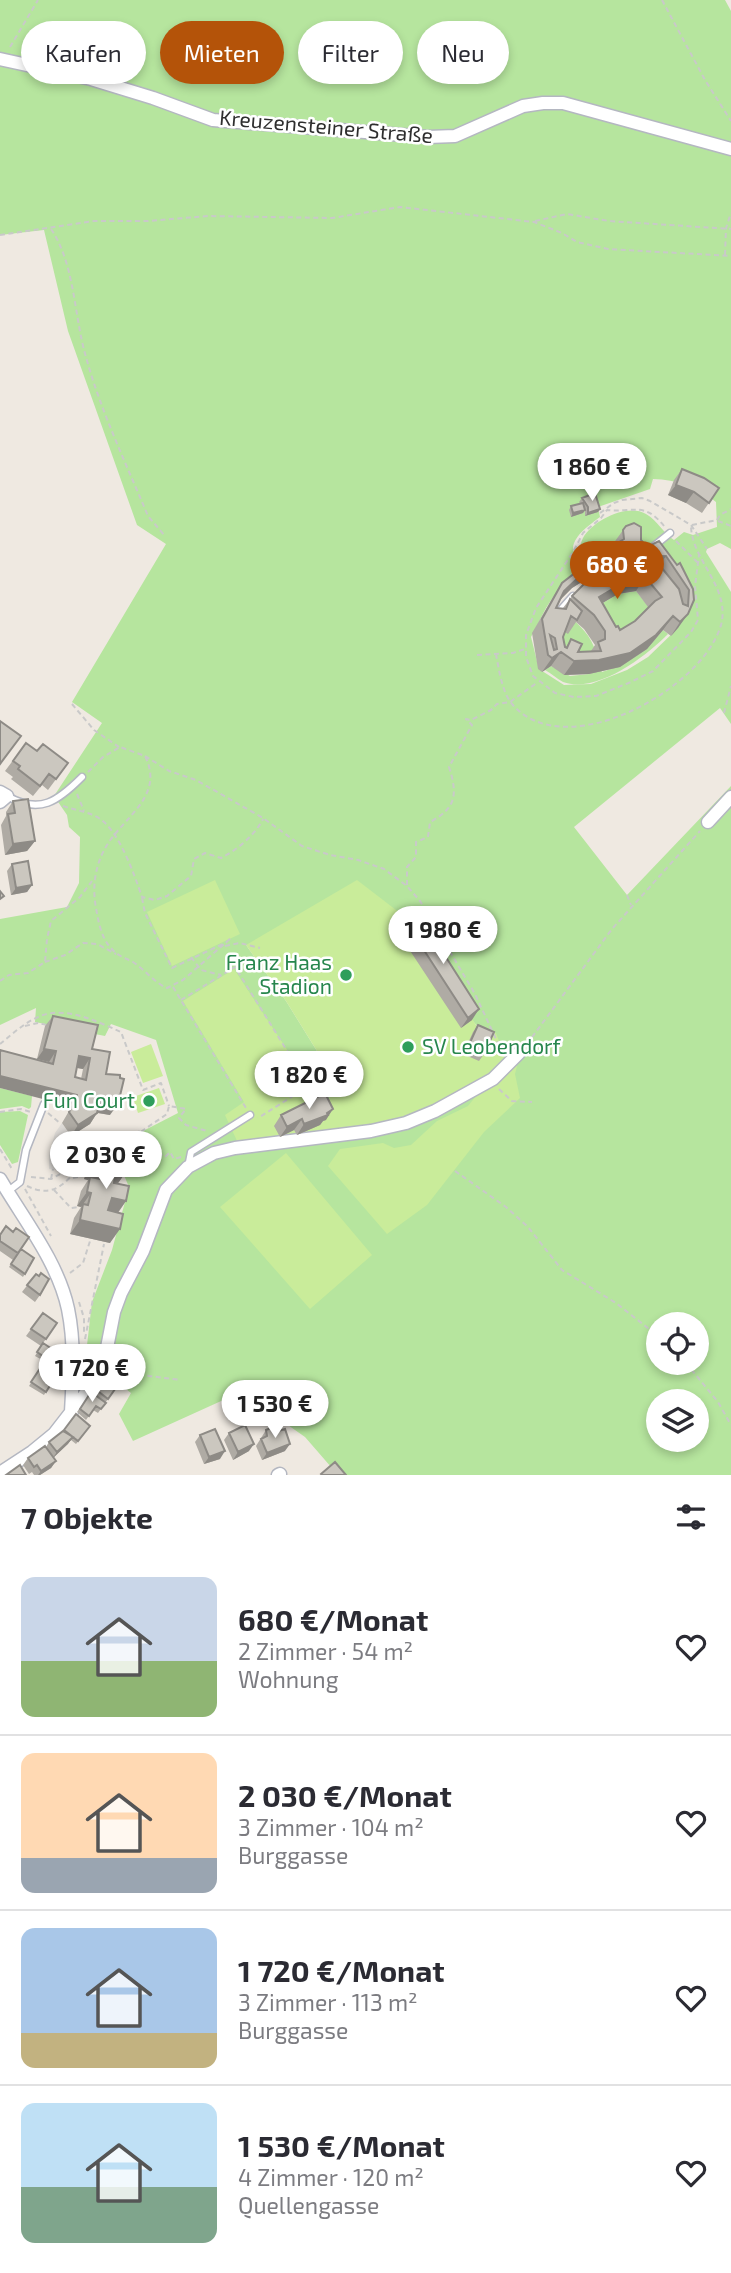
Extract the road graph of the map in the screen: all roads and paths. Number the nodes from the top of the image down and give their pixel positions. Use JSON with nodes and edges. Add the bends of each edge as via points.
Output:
{"nodes":[{"id":1,"x":38,"y":0,"type":"edge"},
{"id":2,"x":662,"y":0,"type":"edge"},
{"id":3,"x":1,"y":59,"type":"edge"},
{"id":4,"x":731,"y":121,"type":"edge"},
{"id":5,"x":731,"y":149,"type":"edge"},
{"id":6,"x":731,"y":213,"type":"edge"},
{"id":7,"x":534,"y":222,"type":"junction"},
{"id":8,"x":51,"y":228,"type":"junction"},
{"id":9,"x":726,"y":228,"type":"junction"},
{"id":10,"x":731,"y":229,"type":"edge"},
{"id":11,"x":0,"y":236,"type":"edge"},
{"id":12,"x":724,"y":255,"type":"junction"},
{"id":13,"x":731,"y":256,"type":"edge"},
{"id":14,"x":731,"y":509,"type":"edge"},
{"id":15,"x":607,"y":510,"type":"junction"},
{"id":16,"x":600,"y":513,"type":"edge"},
{"id":17,"x":717,"y":520,"type":"junction"},
{"id":18,"x":691,"y":526,"type":"junction"},
{"id":19,"x":731,"y":526,"type":"edge"},
{"id":20,"x":669,"y":534,"type":"junction"},
{"id":21,"x":165,"y":536,"type":"dead end"},
{"id":22,"x":707,"y":549,"type":"dead end"},
{"id":23,"x":645,"y":551,"type":"edge"},
{"id":24,"x":699,"y":555,"type":"junction"},
{"id":25,"x":698,"y":563,"type":"junction"},
{"id":26,"x":584,"y":589,"type":"edge"},
{"id":27,"x":555,"y":617,"type":"edge"},
{"id":28,"x":526,"y":648,"type":"junction"},
{"id":29,"x":496,"y":654,"type":"junction"},
{"id":30,"x":477,"y":655,"type":"dead end"},
{"id":31,"x":538,"y":682,"type":"junction"},
{"id":32,"x":731,"y":686,"type":"edge"},
{"id":33,"x":510,"y":702,"type":"junction"},
{"id":34,"x":72,"y":704,"type":"dead end"},
{"id":35,"x":724,"y":713,"type":"dead end"},
{"id":36,"x":120,"y":747,"type":"junction"},
{"id":37,"x":145,"y":756,"type":"junction"},
{"id":38,"x":82,"y":777,"type":"joint"},
{"id":39,"x":74,"y":785,"type":"junction"},
{"id":40,"x":2,"y":797,"type":"edge"},
{"id":41,"x":731,"y":797,"type":"edge"},
{"id":42,"x":65,"y":806,"type":"dead end"},
{"id":43,"x":84,"y":812,"type":"junction"},
{"id":44,"x":263,"y":818,"type":"junction"},
{"id":45,"x":708,"y":822,"type":"joint"},
{"id":46,"x":113,"y":835,"type":"junction"},
{"id":47,"x":93,"y":878,"type":"junction"},
{"id":48,"x":407,"y":886,"type":"junction"},
{"id":49,"x":627,"y":895,"type":"dead end"},
{"id":50,"x":142,"y":897,"type":"junction"},
{"id":51,"x":631,"y":906,"type":"junction"},
{"id":52,"x":260,"y":948,"type":"dead end"},
{"id":53,"x":215,"y":952,"type":"junction"},
{"id":54,"x":117,"y":954,"type":"junction"},
{"id":55,"x":191,"y":958,"type":"junction"},
{"id":56,"x":46,"y":962,"type":"junction"},
{"id":57,"x":197,"y":968,"type":"junction"},
{"id":58,"x":222,"y":975,"type":"junction"},
{"id":59,"x":0,"y":981,"type":"edge"},
{"id":60,"x":173,"y":986,"type":"junction"},
{"id":61,"x":181,"y":1000,"type":"junction"},
{"id":62,"x":51,"y":1026,"type":"edge"},
{"id":63,"x":22,"y":1027,"type":"junction"},
{"id":64,"x":0,"y":1044,"type":"edge"},
{"id":65,"x":519,"y":1053,"type":"joint"},
{"id":66,"x":507,"y":1066,"type":"junction"},
{"id":67,"x":493,"y":1079,"type":"junction"},
{"id":68,"x":532,"y":1102,"type":"dead end"},
{"id":69,"x":44,"y":1104,"type":"dead end"},
{"id":70,"x":169,"y":1106,"type":"junction"},
{"id":71,"x":250,"y":1115,"type":"junction"},
{"id":72,"x":142,"y":1131,"type":"junction"},
{"id":73,"x":212,"y":1139,"type":"junction"},
{"id":74,"x":191,"y":1152,"type":"junction"},
{"id":75,"x":91,"y":1163,"type":"edge"},
{"id":76,"x":188,"y":1167,"type":"junction"},
{"id":77,"x":53,"y":1170,"type":"dead end"},
{"id":78,"x":455,"y":1171,"type":"dead end"},
{"id":79,"x":83,"y":1176,"type":"dead end"},
{"id":80,"x":31,"y":1177,"type":"dead end"},
{"id":81,"x":72,"y":1178,"type":"junction"},
{"id":82,"x":0,"y":1179,"type":"edge"},
{"id":83,"x":51,"y":1180,"type":"junction"},
{"id":84,"x":20,"y":1182,"type":"junction"},
{"id":85,"x":53,"y":1190,"type":"junction"},
{"id":86,"x":7,"y":1192,"type":"junction"},
{"id":87,"x":79,"y":1207,"type":"edge"},
{"id":88,"x":90,"y":1241,"type":"dead end"},
{"id":89,"x":104,"y":1244,"type":"dead end"},
{"id":90,"x":70,"y":1273,"type":"dead end"},
{"id":91,"x":646,"y":1327,"type":"edge"},
{"id":92,"x":85,"y":1340,"type":"dead end"},
{"id":93,"x":104,"y":1363,"type":"junction"},
{"id":94,"x":696,"y":1375,"type":"edge"},
{"id":95,"x":181,"y":1380,"type":"dead end"},
{"id":96,"x":71,"y":1413,"type":"junction"},
{"id":97,"x":731,"y":1425,"type":"edge"},
{"id":98,"x":0,"y":1473,"type":"edge"}],
"edges":[{"from":1,"to":3,"type":"path"},
{"from":2,"to":4,"type":"path"},
{"from":3,"to":5,"type":"street","name":"Kreuzensteiner Straße","via":[[91,79],[214,120],[455,136],[523,106],[563,103]]},
{"from":6,"to":9,"type":"path"},
{"from":7,"to":8,"type":"path","via":[[400,207],[347,217],[208,216],[93,221]]},
{"from":7,"to":9,"type":"path","via":[[568,214]]},
{"from":7,"to":12,"type":"path","via":[[594,247]]},
{"from":8,"to":11,"type":"path"},
{"from":8,"to":21,"type":"path","via":[[59,240],[94,380],[148,516]]},
{"from":9,"to":10,"type":"path"},
{"from":9,"to":12,"type":"path"},
{"from":12,"to":13,"type":"path"},
{"from":14,"to":17,"type":"path"},
{"from":15,"to":16,"type":"path"},
{"from":15,"to":18,"type":"path","via":[[622,500],[642,498]]},
{"from":15,"to":20,"type":"path","via":[[643,509],[658,518]]},
{"from":15,"to":28,"type":"path","via":[[583,533],[536,608]]},
{"from":17,"to":18,"type":"path"},
{"from":17,"to":19,"type":"path"},
{"from":18,"to":22,"type":"path"},
{"from":18,"to":24,"type":"path","via":[[691,540]]},
{"from":20,"to":23,"type":"lane"},
{"from":20,"to":25,"type":"path"},
{"from":24,"to":25,"type":"path"},
{"from":24,"to":33,"type":"path","via":[[717,588],[721,626],[701,660],[671,687],[628,713],[573,728],[535,721]]},
{"from":25,"to":31,"type":"path","via":[[695,626],[647,675],[584,697],[564,696]]},
{"from":26,"to":27,"type":"lane"},
{"from":28,"to":29,"type":"path"},
{"from":28,"to":31,"type":"path"},
{"from":29,"to":30,"type":"path"},
{"from":29,"to":33,"type":"path"},
{"from":31,"to":33,"type":"path"},
{"from":32,"to":35,"type":"path"},
{"from":33,"to":48,"type":"path","via":[[466,719],[472,725],[449,767],[454,801],[430,822],[428,837],[416,842],[416,858],[407,867]]},
{"from":34,"to":36,"type":"path","via":[[94,730]]},
{"from":36,"to":37,"type":"path"},
{"from":36,"to":38,"type":"path"},
{"from":37,"to":44,"type":"path"},
{"from":37,"to":46,"type":"path","via":[[151,778],[148,792],[134,815]]},
{"from":38,"to":39,"type":"lane"},
{"from":39,"to":40,"type":"lane","via":[[54,802],[23,805]]},
{"from":39,"to":43,"type":"path"},
{"from":41,"to":45,"type":"street"},
{"from":42,"to":43,"type":"path"},
{"from":43,"to":46,"type":"path","via":[[97,817]]},
{"from":44,"to":48,"type":"path","via":[[302,846],[384,869]]},
{"from":44,"to":50,"type":"path","via":[[257,830],[228,855],[220,858],[205,853],[194,859],[191,876],[167,896],[155,900]]},
{"from":45,"to":51,"type":"path"},
{"from":46,"to":47,"type":"path"},
{"from":46,"to":50,"type":"path","via":[[130,861]]},
{"from":47,"to":54,"type":"path","via":[[104,939]]},
{"from":47,"to":56,"type":"path","via":[[80,897],[51,921]]},
{"from":48,"to":66,"type":"path","via":[[475,994]]},
{"from":49,"to":51,"type":"path"},
{"from":50,"to":55,"type":"path","via":[[172,968]]},
{"from":51,"to":65,"type":"path"},
{"from":52,"to":53,"type":"path","via":[[233,943]]},
{"from":53,"to":55,"type":"path","via":[[231,939]]},
{"from":53,"to":57,"type":"path"},
{"from":54,"to":56,"type":"path","via":[[83,943]]},
{"from":54,"to":60,"type":"path","via":[[161,986]]},
{"from":55,"to":57,"type":"path"},
{"from":56,"to":59,"type":"path"},
{"from":57,"to":58,"type":"path"},
{"from":57,"to":60,"type":"path"},
{"from":58,"to":61,"type":"path"},
{"from":58,"to":71,"type":"path","via":[[235,967],[309,1086],[253,1121]]},
{"from":60,"to":61,"type":"path"},
{"from":61,"to":71,"type":"path"},
{"from":62,"to":63,"type":"path"},
{"from":63,"to":64,"type":"path"},
{"from":63,"to":70,"type":"path","via":[[56,1012],[94,1020],[121,1032],[143,1090],[161,1083]]},
{"from":65,"to":66,"type":"street"},
{"from":66,"to":67,"type":"street"},
{"from":67,"to":68,"type":"path","via":[[512,1101]]},
{"from":67,"to":76,"type":"street","via":[[406,1123],[235,1148]]},
{"from":69,"to":84,"type":"lane","via":[[26,1150]]},
{"from":70,"to":72,"type":"path","via":[[167,1114]]},
{"from":70,"to":73,"type":"path","via":[[184,1107],[179,1118],[186,1125],[203,1128]]},
{"from":71,"to":73,"type":"lane"},
{"from":72,"to":74,"type":"path","via":[[153,1154],[165,1157],[170,1152],[174,1159]]},
{"from":72,"to":83,"type":"path","via":[[95,1142]]},
{"from":73,"to":74,"type":"lane"},
{"from":74,"to":76,"type":"lane"},
{"from":75,"to":81,"type":"path","via":[[84,1164]]},
{"from":76,"to":93,"type":"street","via":[[166,1190],[121,1293]]},
{"from":77,"to":83,"type":"path"},
{"from":78,"to":91,"type":"path","via":[[528,1227],[562,1270]]},
{"from":79,"to":81,"type":"path"},
{"from":80,"to":83,"type":"path"},
{"from":81,"to":85,"type":"path"},
{"from":82,"to":86,"type":"street"},
{"from":84,"to":85,"type":"path","via":[[36,1190]]},
{"from":84,"to":86,"type":"lane"},
{"from":85,"to":87,"type":"path","via":[[71,1208]]},
{"from":86,"to":96,"type":"street","via":[[47,1256],[68,1309],[73,1348]]},
{"from":88,"to":90,"type":"path","via":[[83,1263]]},
{"from":89,"to":92,"type":"path"},
{"from":93,"to":95,"type":"path"},
{"from":93,"to":96,"type":"street"},
{"from":94,"to":97,"type":"path"},
{"from":96,"to":98,"type":"street","via":[[54,1434]]}]}
